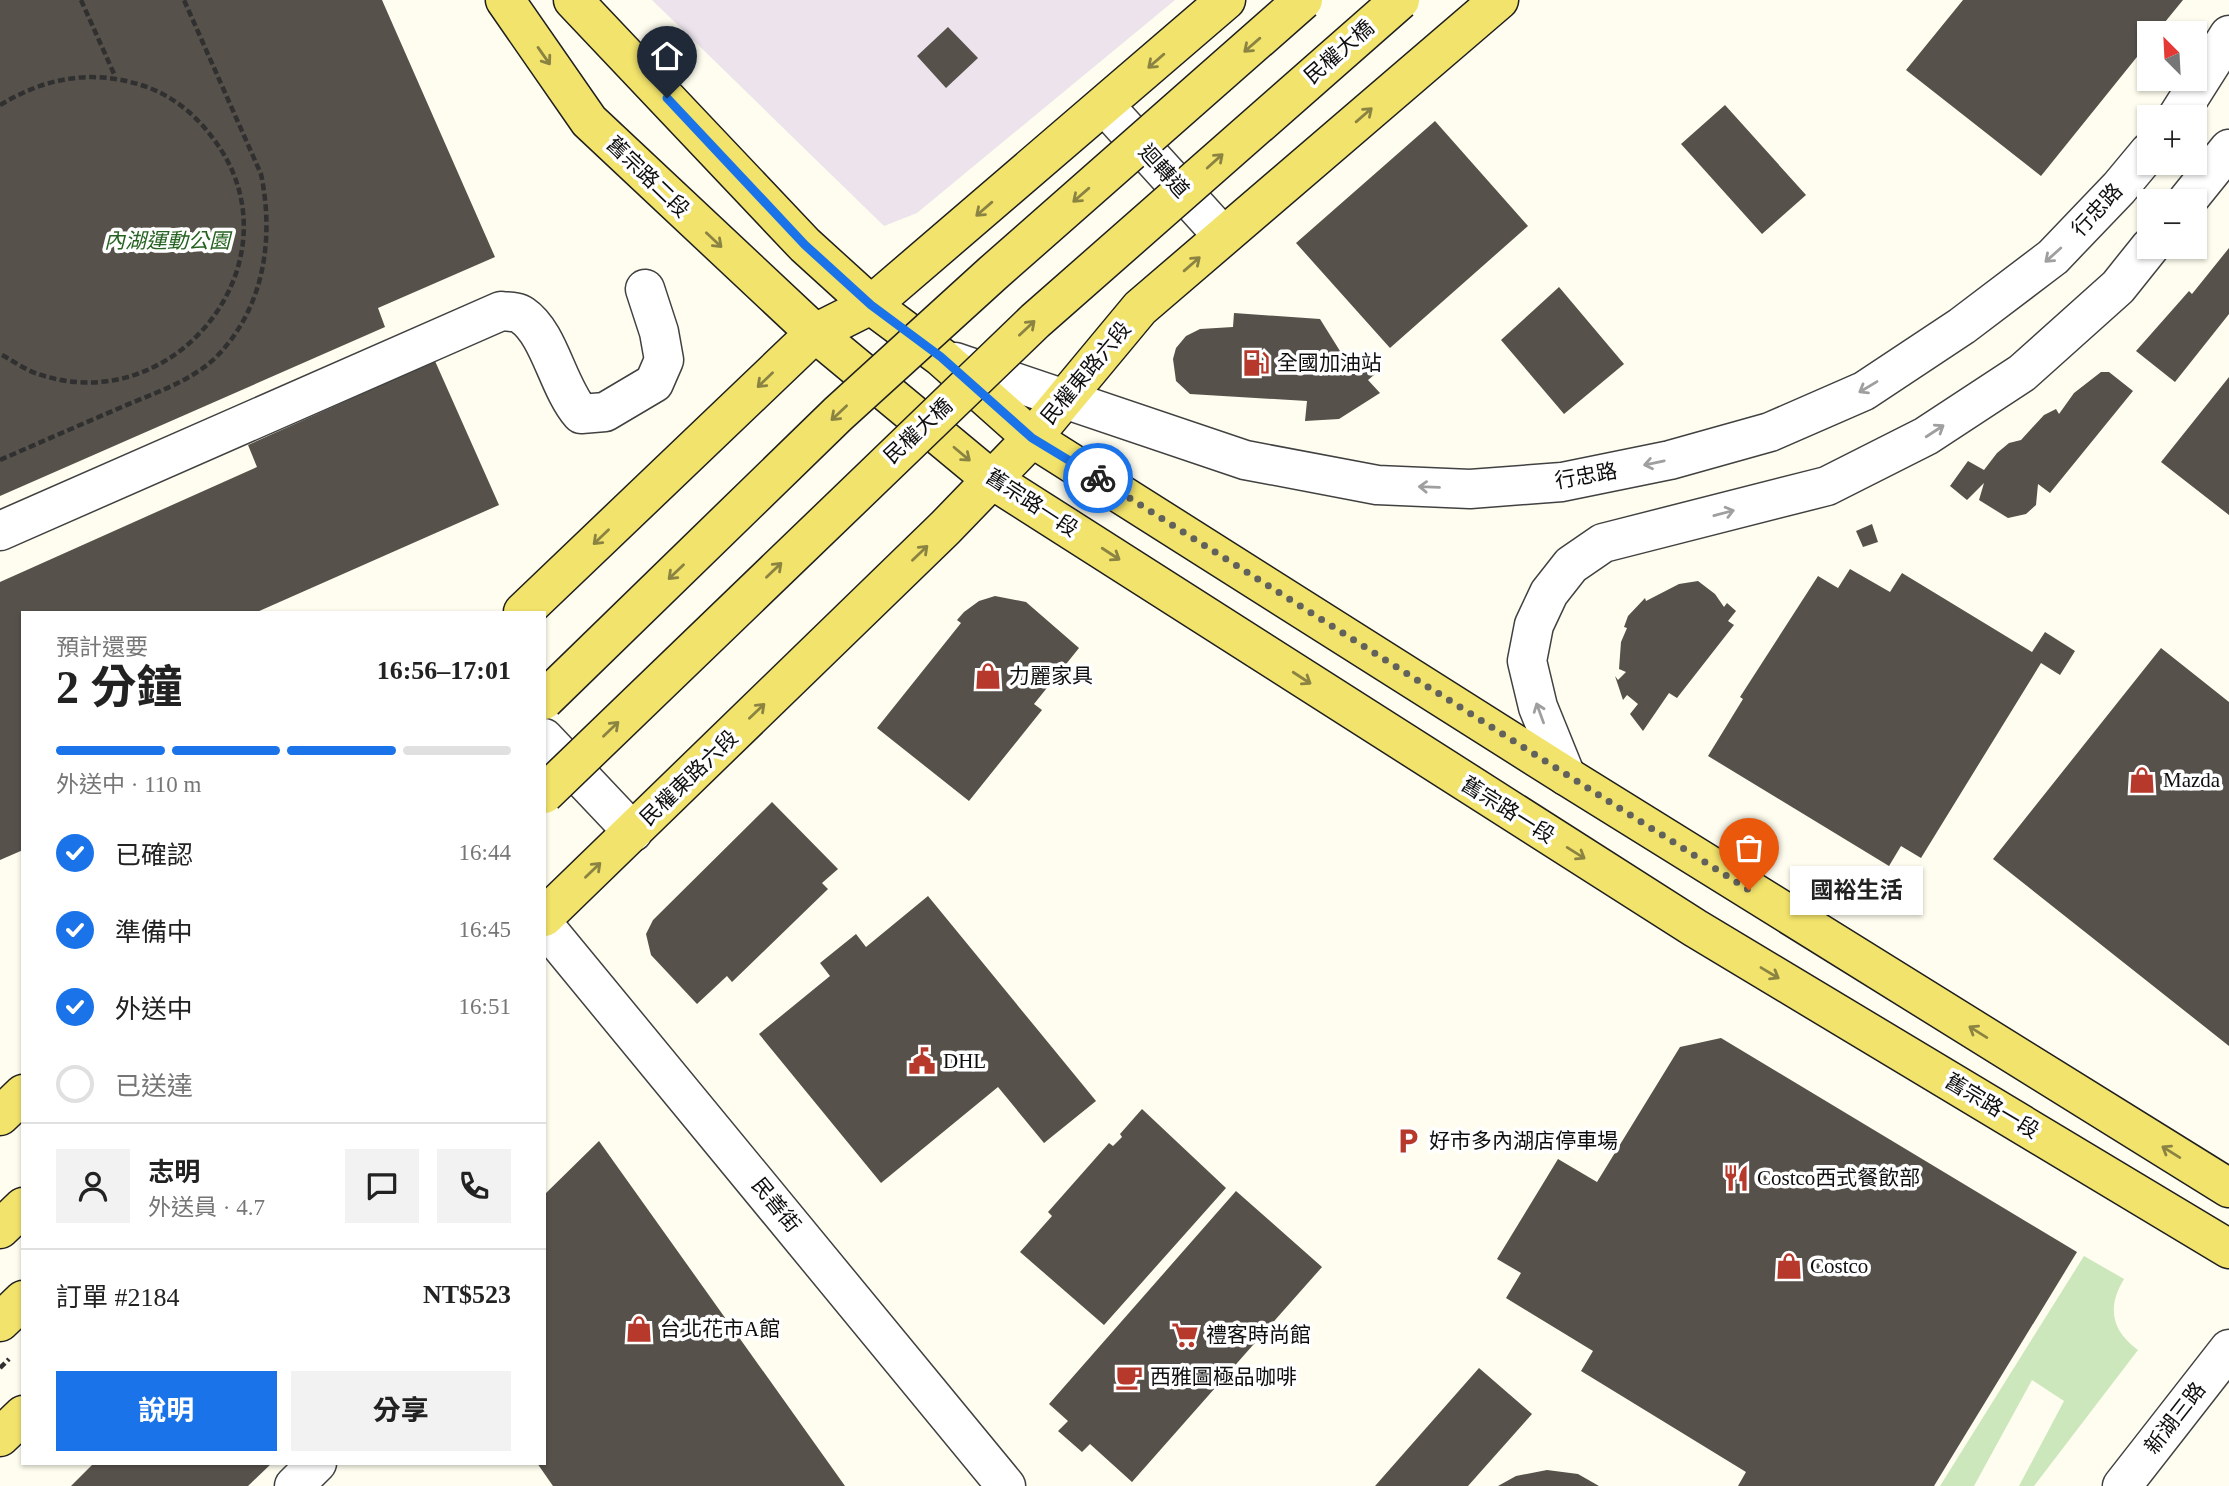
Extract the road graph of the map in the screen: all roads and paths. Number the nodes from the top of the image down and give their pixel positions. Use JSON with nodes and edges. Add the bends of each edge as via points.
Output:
{"nodes":[{"id":1,"x":81,"y":0,"type":"edge"},
{"id":2,"x":184,"y":0,"type":"edge"},
{"id":3,"x":505,"y":0,"type":"edge"},
{"id":4,"x":573,"y":0,"type":"edge"},
{"id":5,"x":1226,"y":0,"type":"edge"},
{"id":6,"x":1303,"y":0,"type":"edge"},
{"id":7,"x":1400,"y":0,"type":"edge"},
{"id":8,"x":1499,"y":0,"type":"edge"},
{"id":9,"x":2229,"y":35,"type":"edge"},
{"id":10,"x":115,"y":77,"type":"junction"},
{"id":11,"x":0,"y":105,"type":"edge"},
{"id":12,"x":2191,"y":105,"type":"edge"},
{"id":13,"x":1105,"y":106,"type":"junction"},
{"id":14,"x":2207,"y":131,"type":"edge"},
{"id":15,"x":2229,"y":144,"type":"edge"},
{"id":16,"x":2229,"y":149,"type":"edge"},
{"id":17,"x":2137,"y":166,"type":"edge"},
{"id":18,"x":2197,"y":189,"type":"edge"},
{"id":19,"x":1223,"y":236,"type":"junction"},
{"id":20,"x":2140,"y":259,"type":"edge"},
{"id":21,"x":645,"y":289,"type":"dead end"},
{"id":22,"x":871,"y":305,"type":"junction"},
{"id":23,"x":815,"y":333,"type":"junction"},
{"id":24,"x":0,"y":354,"type":"edge"},
{"id":25,"x":941,"y":357,"type":"junction"},
{"id":26,"x":1065,"y":398,"type":"junction"},
{"id":27,"x":1032,"y":438,"type":"junction"},
{"id":28,"x":0,"y":460,"type":"edge"},
{"id":29,"x":991,"y":479,"type":"junction"},
{"id":30,"x":0,"y":531,"type":"edge"},
{"id":31,"x":524,"y":611,"type":"edge"},
{"id":32,"x":546,"y":698,"type":"edge"},
{"id":33,"x":546,"y":740,"type":"edge"},
{"id":34,"x":1566,"y":776,"type":"junction"},
{"id":35,"x":546,"y":791,"type":"edge"},
{"id":36,"x":633,"y":832,"type":"junction"},
{"id":37,"x":546,"y":915,"type":"edge"},
{"id":38,"x":546,"y":927,"type":"edge"},
{"id":39,"x":21,"y":1096,"type":"edge"},
{"id":40,"x":0,"y":1116,"type":"edge"},
{"id":41,"x":2229,"y":1188,"type":"edge"},
{"id":42,"x":21,"y":1209,"type":"edge"},
{"id":43,"x":0,"y":1229,"type":"edge"},
{"id":44,"x":2229,"y":1249,"type":"edge"},
{"id":45,"x":21,"y":1302,"type":"edge"},
{"id":46,"x":0,"y":1322,"type":"edge"},
{"id":47,"x":2229,"y":1349,"type":"edge"},
{"id":48,"x":21,"y":1417,"type":"edge"},
{"id":49,"x":0,"y":1437,"type":"edge"},
{"id":50,"x":315,"y":1465,"type":"edge"},
{"id":51,"x":294,"y":1486,"type":"edge"},
{"id":52,"x":1006,"y":1486,"type":"edge"},
{"id":53,"x":2122,"y":1486,"type":"edge"}],
"edges":[{"from":1,"to":10,"type":"path"},
{"from":2,"to":28,"type":"path","via":[[265,191],[267,236],[262,276],[247,315],[219,354],[187,379]]},
{"from":3,"to":23,"type":"main road","name":"舊宗路二段","one_way":true,"via":[[589,121]]},
{"from":4,"to":22,"type":"main road","via":[[805,245]]},
{"from":5,"to":13,"type":"main road","one_way":true},
{"from":6,"to":32,"type":"main road","one_way":true,"bridge":true,"via":[[838,414]]},
{"from":35,"to":7,"type":"main road","name":"民權大橋","one_way":true,"bridge":true,"via":[[1035,321]]},
{"from":19,"to":8,"type":"main road","name":"民權東路六段","one_way":true},
{"from":9,"to":12,"type":"street"},
{"from":10,"to":11,"type":"path","via":[[71,76],[28,88]]},
{"from":10,"to":24,"type":"path","via":[[159,91],[197,118],[225,154],[242,198],[243,244],[232,289],[207,329],[172,359],[130,378],[83,383],[37,374]]},
{"from":13,"to":19,"type":"street","name":"迴轉道"},
{"from":13,"to":22,"type":"main road","one_way":true},
{"from":14,"to":15,"type":"street"},
{"from":16,"to":18,"type":"street"},
{"from":17,"to":26,"type":"street","name":"行忠路","one_way":true,"via":[[2053,257],[1962,327],[1864,390],[1770,432],[1670,460],[1562,482],[1470,489],[1377,485],[1245,460]]},
{"from":26,"to":19,"type":"main road","name":"民權東路六段","one_way":true,"via":[[1140,308]]},
{"from":34,"to":20,"type":"street","one_way":true,"via":[[1538,708],[1527,661],[1534,625],[1549,593],[1571,565],[1603,543],[1827,486],[1926,436],[2022,373],[2118,286]]},
{"from":21,"to":30,"type":"street","via":[[664,360],[653,383],[605,412],[581,414],[567,398],[537,330],[520,313],[500,311]]},
{"from":22,"to":23,"type":"main road"},
{"from":22,"to":25,"type":"main road"},
{"from":23,"to":29,"type":"main road","name":"舊宗路一段","one_way":true},
{"from":23,"to":31,"type":"main road","one_way":true},
{"from":25,"to":26,"type":"street","name":"行忠路"},
{"from":25,"to":27,"type":"main road"},
{"from":26,"to":27,"type":"main road","name":"民權東路六段"},
{"from":27,"to":29,"type":"main road","name":"民權東路六段"},
{"from":27,"to":34,"type":"main road"},
{"from":36,"to":29,"type":"main road","name":"民權東路六段","one_way":true},
{"from":29,"to":44,"type":"main road","name":"舊宗路一段","one_way":true,"via":[[1695,928]]},
{"from":33,"to":36,"type":"street"},
{"from":41,"to":34,"type":"main road","one_way":true},
{"from":37,"to":36,"type":"main road","name":"民權東路六段","one_way":true},
{"from":38,"to":52,"type":"street","name":"民善街"},
{"from":39,"to":40,"type":"main road"},
{"from":42,"to":43,"type":"main road"},
{"from":45,"to":46,"type":"main road"},
{"from":47,"to":53,"type":"street","name":"新湖三路"},
{"from":48,"to":49,"type":"main road"},
{"from":50,"to":51,"type":"street"}]}
